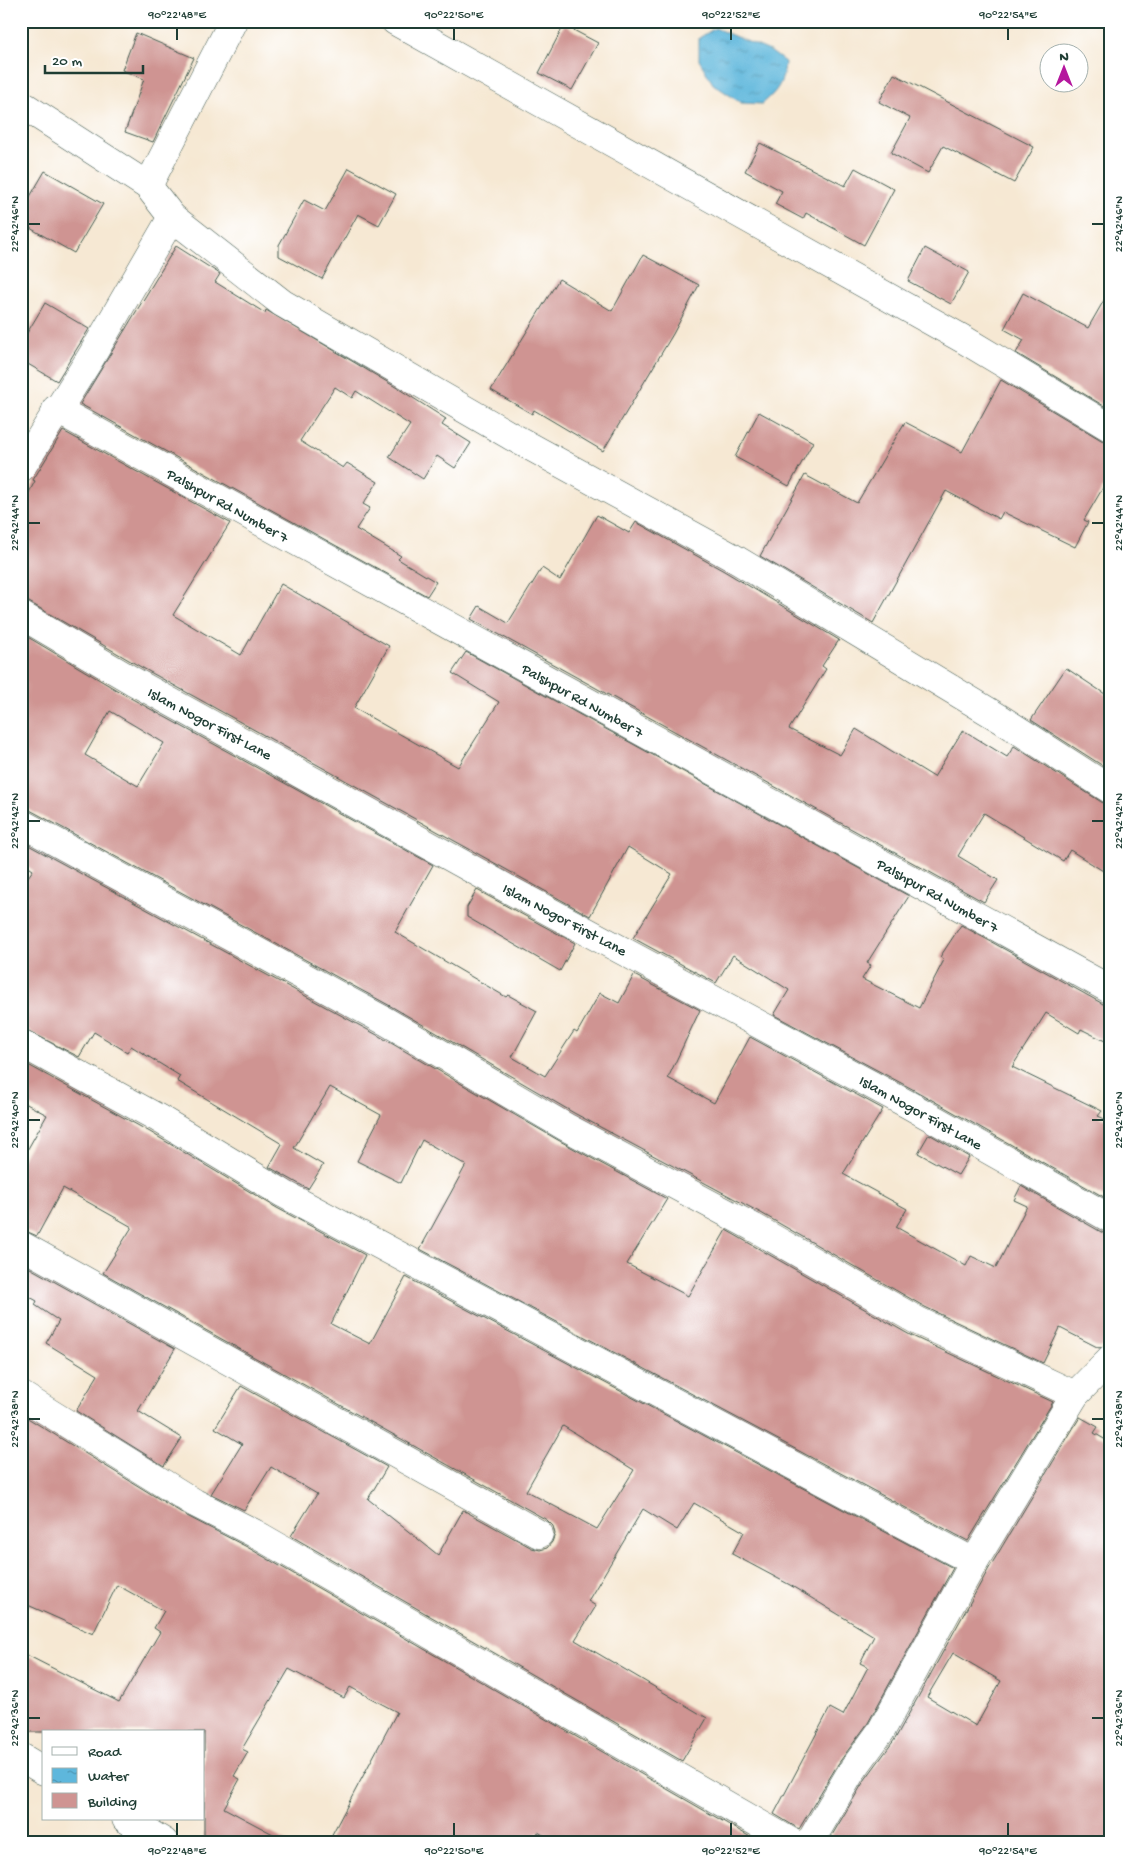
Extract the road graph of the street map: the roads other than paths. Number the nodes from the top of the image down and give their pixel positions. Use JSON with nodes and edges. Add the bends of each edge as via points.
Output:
{"nodes":[{"id":1,"x":233,"y":21,"type":"edge"},
{"id":2,"x":395,"y":21,"type":"edge"},
{"id":3,"x":21,"y":104,"type":"edge"},
{"id":4,"x":148,"y":186,"type":"junction"},
{"id":5,"x":172,"y":217,"type":"junction"},
{"id":6,"x":56,"y":409,"type":"junction"},
{"id":7,"x":1111,"y":428,"type":"edge"},
{"id":8,"x":21,"y":468,"type":"edge"},
{"id":9,"x":21,"y":615,"type":"edge"},
{"id":10,"x":1111,"y":790,"type":"edge"},
{"id":11,"x":21,"y":823,"type":"edge"},
{"id":12,"x":1111,"y":990,"type":"edge"},
{"id":13,"x":21,"y":1043,"type":"edge"},
{"id":14,"x":1111,"y":1219,"type":"edge"},
{"id":15,"x":21,"y":1245,"type":"edge"},
{"id":16,"x":1111,"y":1358,"type":"edge"},
{"id":17,"x":21,"y":1395,"type":"edge"},
{"id":18,"x":1075,"y":1395,"type":"junction"},
{"id":19,"x":539,"y":1534,"type":"dead end"},
{"id":20,"x":974,"y":1562,"type":"junction"},
{"id":21,"x":21,"y":1757,"type":"edge"},
{"id":22,"x":42,"y":1770,"type":"edge"},
{"id":23,"x":128,"y":1820,"type":"edge"},
{"id":24,"x":164,"y":1842,"type":"edge"},
{"id":25,"x":791,"y":1842,"type":"edge"},
{"id":26,"x":810,"y":1842,"type":"edge"}],
"edges":[{"from":1,"to":4,"type":"street"},
{"from":2,"to":7,"type":"street","via":[[946,330]]},
{"from":3,"to":4,"type":"street"},
{"from":4,"to":5,"type":"street"},
{"from":5,"to":6,"type":"street","via":[[91,356]]},
{"from":5,"to":10,"type":"street","via":[[282,303],[511,436],[732,557],[1001,719]]},
{"from":6,"to":8,"type":"street"},
{"from":6,"to":12,"type":"street","name":"Palshpur Rd Number 7"},
{"from":9,"to":14,"type":"street","name":"Islam Nogor First Lane","via":[[133,681],[506,888],[908,1105]]},
{"from":11,"to":18,"type":"street","via":[[387,1022],[566,1127],[753,1227],[918,1321]]},
{"from":13,"to":20,"type":"street","via":[[158,1118],[284,1194]]},
{"from":15,"to":19,"type":"street"},
{"from":16,"to":18,"type":"street"},
{"from":17,"to":25,"type":"street","via":[[194,1503],[254,1533]]},
{"from":18,"to":20,"type":"street"},
{"from":20,"to":26,"type":"street","via":[[881,1731],[851,1772]]},
{"from":21,"to":22,"type":"street"},
{"from":23,"to":24,"type":"street"}]}
